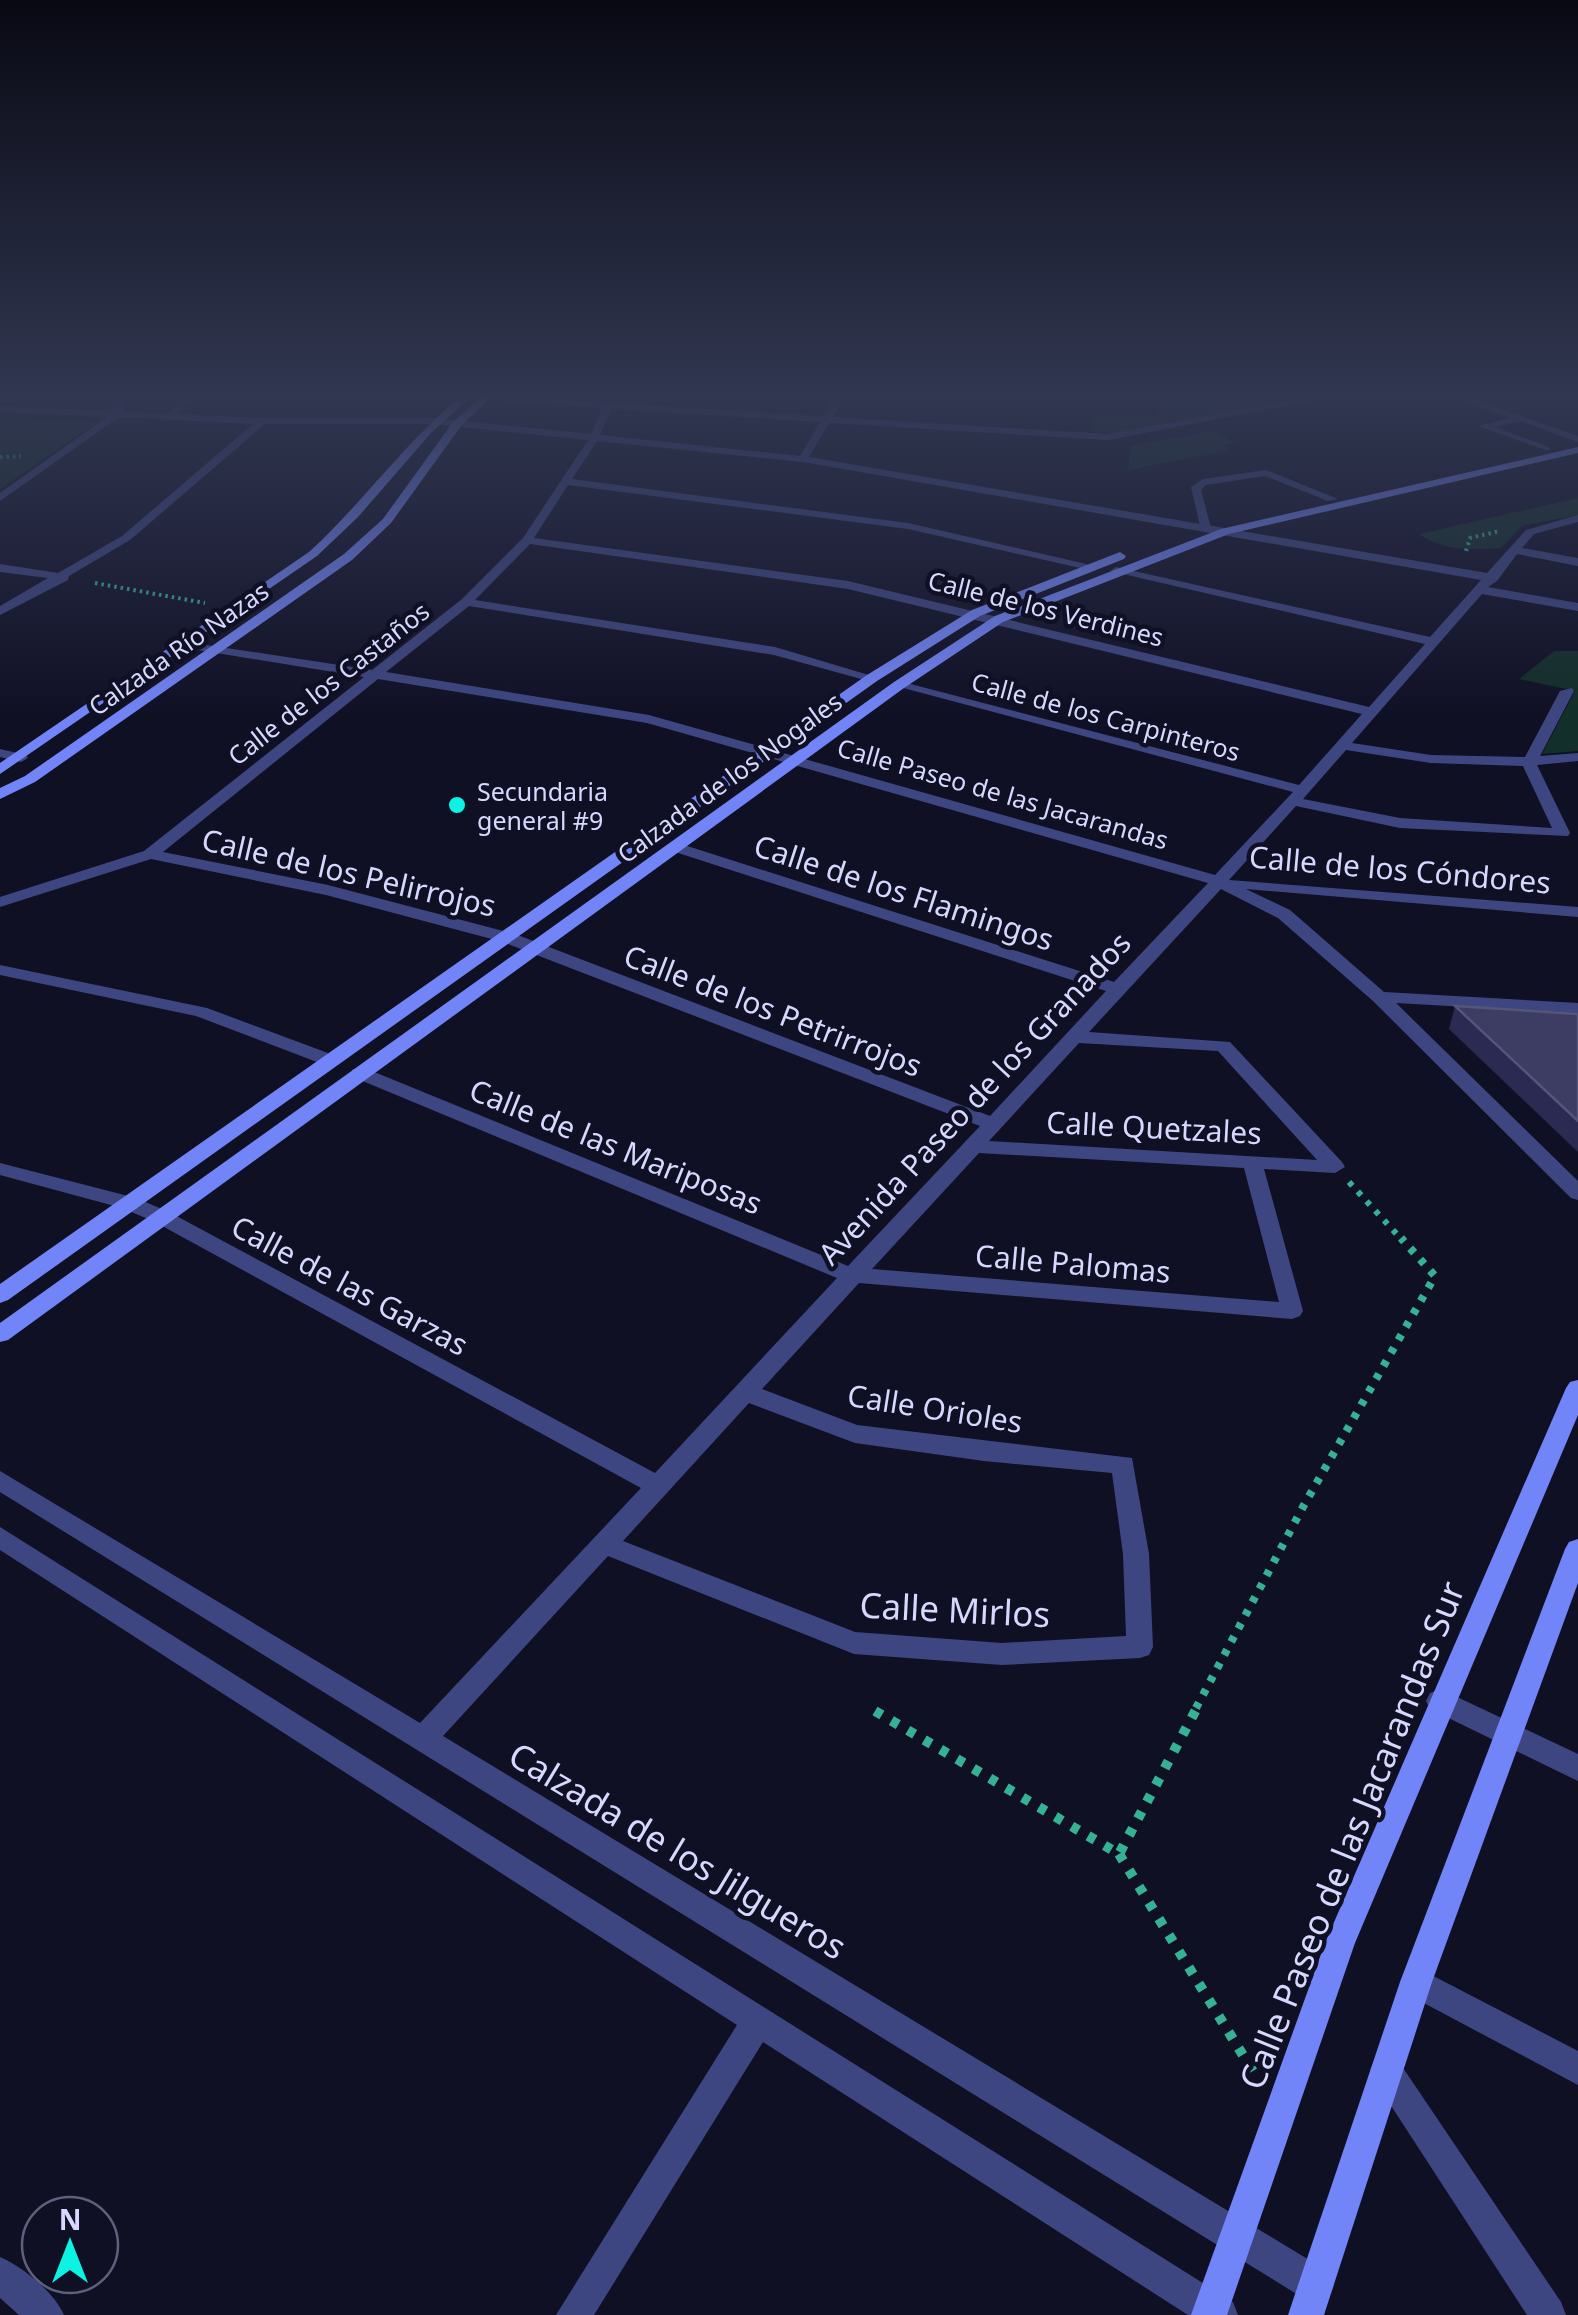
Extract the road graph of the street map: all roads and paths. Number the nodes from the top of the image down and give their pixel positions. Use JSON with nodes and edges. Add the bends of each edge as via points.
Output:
{"nodes":[{"id":1,"x":168,"y":502,"type":"edge"},
{"id":2,"x":367,"y":502,"type":"edge"},
{"id":3,"x":400,"y":502,"type":"edge"},
{"id":4,"x":554,"y":502,"type":"edge"},
{"id":5,"x":723,"y":502,"type":"edge"},
{"id":6,"x":1051,"y":502,"type":"edge"},
{"id":7,"x":1199,"y":502,"type":"edge"},
{"id":8,"x":1322,"y":502,"type":"edge"},
{"id":9,"x":1331,"y":502,"type":"edge"},
{"id":10,"x":1297,"y":510,"type":"junction"},
{"id":11,"x":1578,"y":518,"type":"edge"},
{"id":12,"x":1205,"y":528,"type":"junction"},
{"id":13,"x":1225,"y":532,"type":"junction"},
{"id":14,"x":528,"y":540,"type":"junction"},
{"id":15,"x":1516,"y":552,"type":"junction"},
{"id":16,"x":1578,"y":562,"type":"edge"},
{"id":17,"x":1088,"y":566,"type":"junction"},
{"id":18,"x":0,"y":568,"type":"edge"},
{"id":19,"x":1116,"y":571,"type":"junction"},
{"id":20,"x":64,"y":577,"type":"junction"},
{"id":21,"x":1487,"y":584,"type":"junction"},
{"id":22,"x":466,"y":602,"type":"junction"},
{"id":23,"x":1578,"y":607,"type":"edge"},
{"id":24,"x":235,"y":609,"type":"junction"},
{"id":25,"x":0,"y":611,"type":"edge"},
{"id":26,"x":976,"y":613,"type":"junction"},
{"id":27,"x":999,"y":619,"type":"junction"},
{"id":28,"x":1435,"y":642,"type":"junction"},
{"id":29,"x":186,"y":644,"type":"junction"},
{"id":30,"x":217,"y":649,"type":"junction"},
{"id":31,"x":374,"y":674,"type":"junction"},
{"id":32,"x":872,"y":678,"type":"junction"},
{"id":33,"x":899,"y":685,"type":"junction"},
{"id":34,"x":1567,"y":691,"type":"dead end"},
{"id":35,"x":1372,"y":712,"type":"junction"},
{"id":36,"x":1343,"y":745,"type":"junction"},
{"id":37,"x":771,"y":752,"type":"junction"},
{"id":38,"x":0,"y":754,"type":"edge"},
{"id":39,"x":1578,"y":756,"type":"edge"},
{"id":40,"x":20,"y":758,"type":"junction"},
{"id":41,"x":797,"y":759,"type":"junction"},
{"id":42,"x":1529,"y":764,"type":"junction"},
{"id":43,"x":0,"y":770,"type":"edge"},
{"id":44,"x":0,"y":794,"type":"edge"},
{"id":45,"x":1297,"y":796,"type":"junction"},
{"id":46,"x":675,"y":846,"type":"junction"},
{"id":47,"x":150,"y":854,"type":"junction"},
{"id":48,"x":1218,"y":881,"type":"junction"},
{"id":49,"x":0,"y":902,"type":"edge"},
{"id":50,"x":1578,"y":912,"type":"edge"},
{"id":51,"x":508,"y":938,"type":"junction"},
{"id":52,"x":534,"y":948,"type":"junction"},
{"id":53,"x":0,"y":970,"type":"edge"},
{"id":54,"x":1117,"y":989,"type":"junction"},
{"id":55,"x":1379,"y":998,"type":"junction"},
{"id":56,"x":1578,"y":1008,"type":"edge"},
{"id":57,"x":1072,"y":1037,"type":"junction"},
{"id":58,"x":329,"y":1060,"type":"junction"},
{"id":59,"x":360,"y":1073,"type":"junction"},
{"id":60,"x":992,"y":1123,"type":"junction"},
{"id":61,"x":970,"y":1146,"type":"junction"},
{"id":62,"x":1252,"y":1162,"type":"junction"},
{"id":63,"x":1335,"y":1167,"type":"junction"},
{"id":64,"x":0,"y":1169,"type":"edge"},
{"id":65,"x":1578,"y":1194,"type":"edge"},
{"id":66,"x":130,"y":1203,"type":"junction"},
{"id":67,"x":162,"y":1217,"type":"junction"},
{"id":68,"x":850,"y":1275,"type":"junction"},
{"id":69,"x":0,"y":1296,"type":"edge"},
{"id":70,"x":0,"y":1334,"type":"edge"},
{"id":71,"x":1578,"y":1388,"type":"edge"},
{"id":72,"x":742,"y":1390,"type":"junction"},
{"id":73,"x":0,"y":1480,"type":"edge"},
{"id":74,"x":658,"y":1486,"type":"junction"},
{"id":75,"x":0,"y":1537,"type":"edge"},
{"id":76,"x":604,"y":1544,"type":"junction"},
{"id":77,"x":1577,"y":1552,"type":"edge"},
{"id":78,"x":1140,"y":1648,"type":"joint"},
{"id":79,"x":1440,"y":1701,"type":"junction"},
{"id":80,"x":875,"y":1711,"type":"dead end"},
{"id":81,"x":1508,"y":1735,"type":"junction"},
{"id":82,"x":423,"y":1739,"type":"junction"},
{"id":83,"x":1578,"y":1768,"type":"edge"},
{"id":84,"x":1118,"y":1854,"type":"junction"},
{"id":85,"x":1416,"y":1982,"type":"junction"},
{"id":86,"x":758,"y":2021,"type":"junction"},
{"id":87,"x":1386,"y":2070,"type":"junction"},
{"id":88,"x":1578,"y":2070,"type":"edge"},
{"id":89,"x":1279,"y":2114,"type":"junction"},
{"id":90,"x":1237,"y":2236,"type":"junction"},
{"id":91,"x":0,"y":2275,"type":"edge"},
{"id":92,"x":1316,"y":2284,"type":"junction"},
{"id":93,"x":1213,"y":2313,"type":"edge"},
{"id":94,"x":46,"y":2315,"type":"edge"},
{"id":95,"x":574,"y":2315,"type":"edge"},
{"id":96,"x":1306,"y":2315,"type":"edge"},
{"id":97,"x":1548,"y":2315,"type":"edge"}],
"edges":[{"from":1,"to":20,"type":"street"},
{"from":2,"to":24,"type":"street","name":"Calzada Río Nazas","via":[[350,523]]},
{"from":3,"to":30,"type":"street","name":"Calzada Río Nazas","via":[[348,557]]},
{"from":4,"to":14,"type":"street","name":"Calle de los Castaños"},
{"from":5,"to":17,"type":"street","via":[[908,526]]},
{"from":6,"to":12,"type":"street"},
{"from":7,"to":12,"type":"street"},
{"from":8,"to":10,"type":"street","name":"Calzada de los Nogales"},
{"from":9,"to":10,"type":"street","name":"Calzada de los Nogales"},
{"from":10,"to":12,"type":"street","name":"Calzada de los Nogales"},
{"from":10,"to":13,"type":"street","name":"Calzada de los Nogales"},
{"from":11,"to":15,"type":"street","name":"Avenida Paseo de los Granados","via":[[1530,532]]},
{"from":12,"to":13,"type":"street"},
{"from":12,"to":17,"type":"street","name":"Calzada de los Nogales"},
{"from":13,"to":19,"type":"street","name":"Calzada de los Nogales"},
{"from":13,"to":21,"type":"street"},
{"from":14,"to":22,"type":"street","name":"Calle de los Castaños"},
{"from":14,"to":26,"type":"street","name":"Calle de los Verdines","via":[[776,572]]},
{"from":15,"to":16,"type":"street"},
{"from":15,"to":21,"type":"street","name":"Avenida Paseo de los Granados"},
{"from":17,"to":26,"type":"street","name":"Calzada de los Nogales"},
{"from":18,"to":20,"type":"street"},
{"from":19,"to":27,"type":"street","name":"Calzada de los Nogales"},
{"from":19,"to":28,"type":"street"},
{"from":20,"to":24,"type":"path"},
{"from":20,"to":25,"type":"street"},
{"from":21,"to":23,"type":"street"},
{"from":21,"to":28,"type":"street","name":"Avenida Paseo de los Granados"},
{"from":22,"to":31,"type":"street","name":"Calle de los Castaños"},
{"from":22,"to":32,"type":"street","via":[[740,644]]},
{"from":24,"to":29,"type":"street","name":"Calzada Río Nazas"},
{"from":26,"to":27,"type":"street","name":"Calle de los Verdines"},
{"from":26,"to":32,"type":"street","name":"Calzada de los Nogales"},
{"from":27,"to":33,"type":"street","name":"Calzada de los Nogales"},
{"from":27,"to":35,"type":"street","name":"Calle de los Verdines"},
{"from":28,"to":35,"type":"street","name":"Avenida Paseo de los Granados"},
{"from":29,"to":30,"type":"street","name":"Calle Paseo de las Jacarandas"},
{"from":29,"to":40,"type":"street","name":"Calzada Río Nazas"},
{"from":30,"to":31,"type":"street","name":"Calle Paseo de las Jacarandas"},
{"from":30,"to":44,"type":"street","name":"Calzada Río Nazas"},
{"from":31,"to":37,"type":"street","name":"Calle Paseo de las Jacarandas","via":[[649,719]]},
{"from":31,"to":47,"type":"street","name":"Calle de los Castaños"},
{"from":32,"to":37,"type":"street","name":"Calzada de los Nogales"},
{"from":33,"to":41,"type":"street","name":"Calzada de los Nogales"},
{"from":33,"to":45,"type":"street","name":"Calle de los Carpinteros"},
{"from":34,"to":42,"type":"street"},
{"from":35,"to":36,"type":"street","name":"Avenida Paseo de los Granados"},
{"from":36,"to":42,"type":"street"},
{"from":36,"to":45,"type":"street","name":"Avenida Paseo de los Granados"},
{"from":37,"to":41,"type":"street","name":"Calle Paseo de las Jacarandas"},
{"from":37,"to":51,"type":"street","name":"Calzada de los Nogales"},
{"from":38,"to":40,"type":"street"},
{"from":39,"to":42,"type":"street"},
{"from":40,"to":43,"type":"street","name":"Calzada Río Nazas"},
{"from":41,"to":46,"type":"street","name":"Calzada de los Nogales"},
{"from":41,"to":48,"type":"street","name":"Calle Paseo de las Jacarandas"},
{"from":42,"to":45,"type":"street","name":"Calle de los Carpinteros","via":[[1562,833],[1400,822]]},
{"from":45,"to":48,"type":"street","name":"Avenida Paseo de los Granados"},
{"from":46,"to":52,"type":"street","name":"Calzada de los Nogales"},
{"from":46,"to":54,"type":"street","name":"Calle de los Flamingos"},
{"from":47,"to":49,"type":"street","name":"Calle de los Castaños"},
{"from":47,"to":51,"type":"street","name":"Calle de los Pelirrojos","via":[[328,890]]},
{"from":48,"to":50,"type":"street","name":"Calle de los Cóndores"},
{"from":48,"to":54,"type":"street","name":"Avenida Paseo de los Granados"},
{"from":48,"to":55,"type":"street","name":"Calle Paseo de las Jacarandas","via":[[1284,914]]},
{"from":51,"to":52,"type":"street","name":"Calle de los Pelirrojos"},
{"from":51,"to":58,"type":"street","name":"Calzada de los Nogales"},
{"from":52,"to":59,"type":"street","name":"Calzada de los Nogales"},
{"from":52,"to":60,"type":"street","name":"Calle de los Petrirrojos"},
{"from":53,"to":58,"type":"street","via":[[201,1012]]},
{"from":54,"to":57,"type":"street","name":"Avenida Paseo de los Granados"},
{"from":55,"to":56,"type":"street"},
{"from":55,"to":65,"type":"street","name":"Calle Paseo de las Jacarandas"},
{"from":57,"to":60,"type":"street","name":"Avenida Paseo de los Granados"},
{"from":57,"to":63,"type":"street","via":[[1222,1046]]},
{"from":58,"to":66,"type":"street","name":"Calzada de los Nogales"},
{"from":59,"to":67,"type":"street","name":"Calzada de los Nogales"},
{"from":59,"to":68,"type":"street","name":"Calle de las Mariposas"},
{"from":60,"to":61,"type":"street","name":"Avenida Paseo de los Granados"},
{"from":61,"to":62,"type":"street","name":"Calle Quetzales"},
{"from":61,"to":68,"type":"street","name":"Avenida Paseo de los Granados"},
{"from":62,"to":63,"type":"street","name":"Calle Quetzales"},
{"from":62,"to":68,"type":"street","name":"Calle Palomas","via":[[1292,1312]]},
{"from":63,"to":84,"type":"path","via":[[1435,1276]]},
{"from":64,"to":66,"type":"street","name":"Calle de las Garzas"},
{"from":66,"to":67,"type":"street","name":"Calle de las Garzas"},
{"from":66,"to":69,"type":"street","name":"Calzada de los Nogales"},
{"from":67,"to":70,"type":"street","name":"Calzada de los Nogales"},
{"from":67,"to":74,"type":"street","name":"Calle de las Garzas"},
{"from":68,"to":72,"type":"street","name":"Avenida Paseo de los Granados"},
{"from":71,"to":79,"type":"street","name":"Calle Paseo de las Jacarandas Sur"},
{"from":72,"to":74,"type":"street","name":"Avenida Paseo de los Granados"},
{"from":72,"to":78,"type":"street","name":"Calle Orioles","via":[[855,1434],[1123,1465]]},
{"from":73,"to":82,"type":"street","name":"Calzada de los Jilgueros"},
{"from":74,"to":76,"type":"street","name":"Avenida Paseo de los Granados"},
{"from":75,"to":86,"type":"street"},
{"from":76,"to":78,"type":"street","name":"Calle Mirlos","via":[[854,1642],[1002,1654]]},
{"from":76,"to":82,"type":"street","name":"Avenida Paseo de los Granados"},
{"from":77,"to":81,"type":"street"},
{"from":79,"to":81,"type":"street"},
{"from":79,"to":89,"type":"street","name":"Calle Paseo de las Jacarandas Sur"},
{"from":80,"to":84,"type":"path"},
{"from":81,"to":83,"type":"street"},
{"from":81,"to":85,"type":"street"},
{"from":82,"to":90,"type":"street","name":"Calzada de los Jilgueros"},
{"from":84,"to":89,"type":"path"},
{"from":85,"to":87,"type":"street"},
{"from":85,"to":88,"type":"street"},
{"from":86,"to":93,"type":"street"},
{"from":86,"to":95,"type":"street"},
{"from":87,"to":92,"type":"street"},
{"from":87,"to":97,"type":"street"},
{"from":89,"to":90,"type":"street","name":"Calle Paseo de las Jacarandas Sur"},
{"from":90,"to":92,"type":"street","name":"Calzada de los Jilgueros"},
{"from":90,"to":93,"type":"street","name":"Calle Paseo de las Jacarandas Sur"},
{"from":91,"to":94,"type":"street"},
{"from":92,"to":96,"type":"street"}]}
